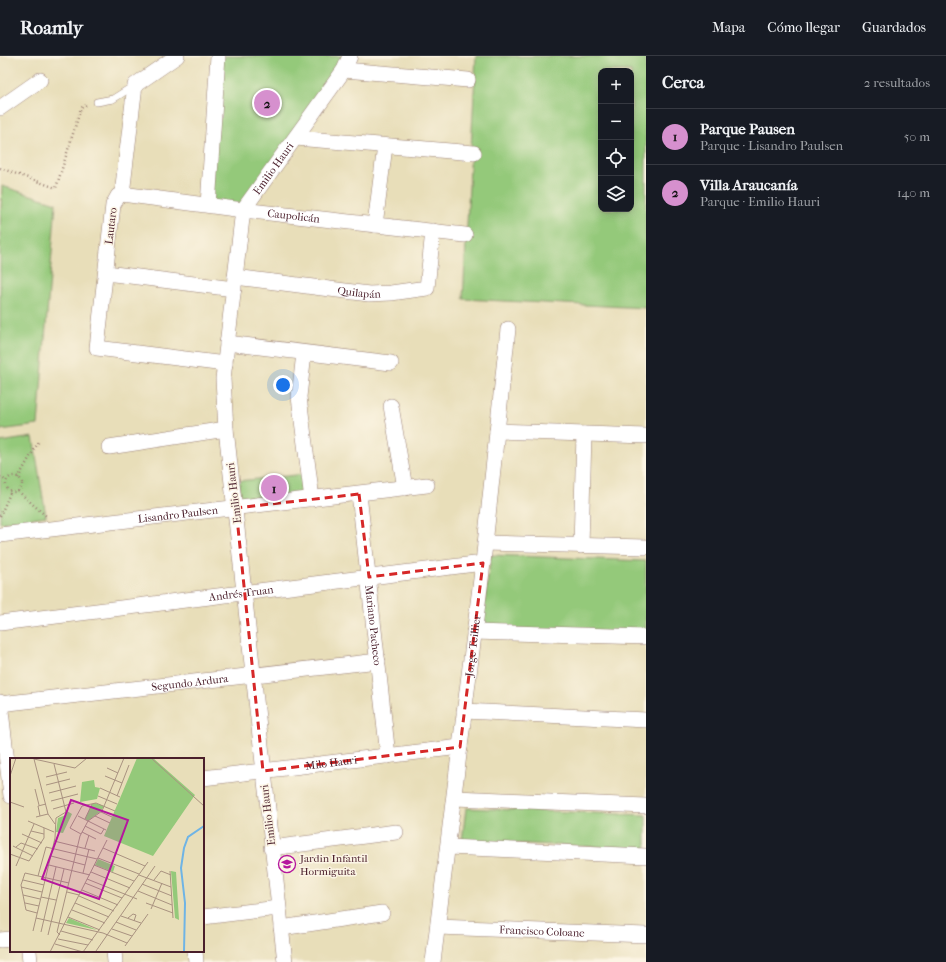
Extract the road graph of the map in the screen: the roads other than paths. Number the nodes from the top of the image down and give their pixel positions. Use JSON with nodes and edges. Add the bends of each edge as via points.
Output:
{"nodes":[{"id":1,"x":177,"y":56,"type":"edge"},
{"id":2,"x":218,"y":56,"type":"edge"},
{"id":3,"x":350,"y":56,"type":"edge"},
{"id":4,"x":344,"y":70,"type":"junction"},
{"id":5,"x":40,"y":80,"type":"dead end"},
{"id":6,"x":468,"y":80,"type":"dead end"},
{"id":7,"x":135,"y":85,"type":"junction"},
{"id":8,"x":98,"y":102,"type":"dead end"},
{"id":9,"x":0,"y":108,"type":"edge"},
{"id":10,"x":296,"y":138,"type":"junction"},
{"id":11,"x":385,"y":146,"type":"junction"},
{"id":12,"x":474,"y":153,"type":"dead end"},
{"id":13,"x":122,"y":194,"type":"junction"},
{"id":14,"x":208,"y":205,"type":"junction"},
{"id":15,"x":243,"y":210,"type":"junction"},
{"id":16,"x":375,"y":225,"type":"junction"},
{"id":17,"x":433,"y":231,"type":"junction"},
{"id":18,"x":465,"y":235,"type":"dead end"},
{"id":19,"x":106,"y":273,"type":"junction"},
{"id":20,"x":235,"y":283,"type":"junction"},
{"id":21,"x":508,"y":329,"type":"dead end"},
{"id":22,"x":227,"y":343,"type":"junction"},
{"id":23,"x":304,"y":352,"type":"junction"},
{"id":24,"x":391,"y":363,"type":"dead end"},
{"id":25,"x":225,"y":364,"type":"junction"},
{"id":26,"x":391,"y":406,"type":"dead end"},
{"id":27,"x":226,"y":429,"type":"junction"},
{"id":28,"x":497,"y":431,"type":"junction"},
{"id":29,"x":584,"y":434,"type":"junction"},
{"id":30,"x":646,"y":436,"type":"edge"},
{"id":31,"x":109,"y":447,"type":"dead end"},
{"id":32,"x":427,"y":485,"type":"dead end"},
{"id":33,"x":405,"y":488,"type":"junction"},
{"id":34,"x":358,"y":494,"type":"junction"},
{"id":35,"x":312,"y":499,"type":"junction"},
{"id":36,"x":236,"y":508,"type":"junction"},
{"id":37,"x":0,"y":535,"type":"edge"},
{"id":38,"x":485,"y":543,"type":"junction"},
{"id":39,"x":581,"y":546,"type":"junction"},
{"id":40,"x":646,"y":547,"type":"edge"},
{"id":41,"x":483,"y":563,"type":"junction"},
{"id":42,"x":369,"y":577,"type":"junction"},
{"id":43,"x":244,"y":593,"type":"junction"},
{"id":44,"x":0,"y":623,"type":"edge"},
{"id":45,"x":474,"y":632,"type":"junction"},
{"id":46,"x":646,"y":638,"type":"edge"},
{"id":47,"x":378,"y":661,"type":"junction"},
{"id":48,"x":253,"y":675,"type":"junction"},
{"id":49,"x":0,"y":703,"type":"edge"},
{"id":50,"x":464,"y":711,"type":"junction"},
{"id":51,"x":646,"y":720,"type":"edge"},
{"id":52,"x":460,"y":747,"type":"junction"},
{"id":53,"x":388,"y":756,"type":"junction"},
{"id":54,"x":263,"y":771,"type":"junction"},
{"id":55,"x":204,"y":778,"type":"edge"},
{"id":56,"x":10,"y":788,"type":"edge"},
{"id":57,"x":455,"y":798,"type":"junction"},
{"id":58,"x":646,"y":806,"type":"edge"},
{"id":59,"x":396,"y":832,"type":"dead end"},
{"id":60,"x":448,"y":847,"type":"junction"},
{"id":61,"x":272,"y":848,"type":"junction"},
{"id":62,"x":646,"y":856,"type":"edge"},
{"id":63,"x":278,"y":908,"type":"junction"},
{"id":64,"x":382,"y":913,"type":"dead end"},
{"id":65,"x":204,"y":917,"type":"edge"},
{"id":66,"x":438,"y":927,"type":"junction"},
{"id":67,"x":281,"y":928,"type":"junction"},
{"id":68,"x":646,"y":935,"type":"edge"},
{"id":69,"x":10,"y":939,"type":"edge"},
{"id":70,"x":0,"y":940,"type":"edge"},
{"id":71,"x":29,"y":952,"type":"edge"},
{"id":72,"x":114,"y":952,"type":"edge"},
{"id":73,"x":194,"y":952,"type":"edge"},
{"id":74,"x":30,"y":962,"type":"edge"},
{"id":75,"x":115,"y":962,"type":"edge"},
{"id":76,"x":196,"y":962,"type":"edge"},
{"id":77,"x":285,"y":962,"type":"edge"},
{"id":78,"x":433,"y":962,"type":"edge"}],
"edges":[{"from":1,"to":7,"type":"street"},
{"from":2,"to":14,"type":"street"},
{"from":3,"to":4,"type":"street","name":"Emilio Hauri"},
{"from":4,"to":6,"type":"street"},
{"from":4,"to":10,"type":"street","name":"Emilio Hauri"},
{"from":5,"to":9,"type":"street"},
{"from":7,"to":8,"type":"lane","via":[[113,99]]},
{"from":7,"to":13,"type":"street","name":"Lautaro"},
{"from":10,"to":11,"type":"street"},
{"from":10,"to":15,"type":"street","name":"Emilio Hauri"},
{"from":11,"to":12,"type":"street"},
{"from":11,"to":16,"type":"street"},
{"from":13,"to":14,"type":"street","name":"Caupolicán"},
{"from":13,"to":19,"type":"street","name":"Lautaro","via":[[113,205]]},
{"from":14,"to":15,"type":"street","name":"Caupolicán"},
{"from":15,"to":16,"type":"street","name":"Caupolicán"},
{"from":15,"to":20,"type":"street","name":"Emilio Hauri"},
{"from":16,"to":17,"type":"street","name":"Caupolicán"},
{"from":17,"to":18,"type":"street","name":"Caupolicán"},
{"from":17,"to":20,"type":"street","name":"Quilapán","via":[[427,288],[369,294]]},
{"from":19,"to":20,"type":"street","name":"Quilapán"},
{"from":19,"to":25,"type":"street","name":"Lautaro","via":[[97,348]]},
{"from":20,"to":22,"type":"street","name":"Emilio Hauri"},
{"from":21,"to":28,"type":"street","name":"Jorge Teillier"},
{"from":22,"to":23,"type":"street"},
{"from":22,"to":25,"type":"street","name":"Emilio Hauri"},
{"from":23,"to":24,"type":"street"},
{"from":23,"to":35,"type":"street","via":[[299,397]]},
{"from":25,"to":27,"type":"street","name":"Emilio Hauri","via":[[223,392]]},
{"from":26,"to":33,"type":"street"},
{"from":27,"to":31,"type":"street"},
{"from":27,"to":36,"type":"street","name":"Emilio Hauri"},
{"from":28,"to":29,"type":"street"},
{"from":28,"to":38,"type":"street","name":"Jorge Teillier"},
{"from":29,"to":30,"type":"street"},
{"from":29,"to":39,"type":"street"},
{"from":32,"to":33,"type":"street","name":"Lisandro Paulsen"},
{"from":33,"to":34,"type":"street","name":"Lisandro Paulsen"},
{"from":34,"to":35,"type":"street","name":"Lisandro Paulsen"},
{"from":34,"to":42,"type":"street","name":"Mariano Pacheco"},
{"from":35,"to":36,"type":"street","name":"Lisandro Paulsen"},
{"from":36,"to":37,"type":"street","name":"Lisandro Paulsen"},
{"from":36,"to":43,"type":"street","name":"Emilio Hauri"},
{"from":38,"to":39,"type":"street"},
{"from":38,"to":41,"type":"street","name":"Jorge Teillier"},
{"from":39,"to":40,"type":"street"},
{"from":41,"to":42,"type":"street","name":"Andrés Truan"},
{"from":41,"to":45,"type":"street","name":"Jorge Teillier"},
{"from":42,"to":43,"type":"street","name":"Andrés Truan"},
{"from":42,"to":47,"type":"street","name":"Mariano Pacheco"},
{"from":43,"to":44,"type":"street","name":"Andrés Truan"},
{"from":43,"to":48,"type":"street","name":"Emilio Hauri"},
{"from":45,"to":46,"type":"street"},
{"from":45,"to":50,"type":"street","name":"Jorge Teillier"},
{"from":47,"to":48,"type":"street","name":"Segundo Ardura"},
{"from":47,"to":53,"type":"street","name":"Mariano Pacheco"},
{"from":48,"to":49,"type":"street","name":"Segundo Ardura"},
{"from":48,"to":54,"type":"street","name":"Emilio Hauri"},
{"from":49,"to":56,"type":"street"},
{"from":50,"to":51,"type":"street"},
{"from":50,"to":52,"type":"street","name":"Jorge Teillier"},
{"from":52,"to":53,"type":"street","name":"Milo Hauri"},
{"from":52,"to":57,"type":"street","name":"Jorge Teillier"},
{"from":53,"to":54,"type":"street","name":"Milo Hauri"},
{"from":54,"to":55,"type":"street","name":"Milo Hauri"},
{"from":54,"to":61,"type":"street","name":"Emilio Hauri"},
{"from":57,"to":58,"type":"street"},
{"from":57,"to":60,"type":"street","name":"Jorge Teillier"},
{"from":59,"to":61,"type":"street"},
{"from":60,"to":62,"type":"street"},
{"from":60,"to":66,"type":"street","name":"Jorge Teillier"},
{"from":61,"to":63,"type":"street","name":"Emilio Hauri"},
{"from":63,"to":65,"type":"street"},
{"from":63,"to":67,"type":"street","name":"Emilio Hauri"},
{"from":64,"to":67,"type":"street"},
{"from":66,"to":68,"type":"street","name":"Francisco Coloane"},
{"from":66,"to":78,"type":"street","name":"Jorge Teillier"},
{"from":67,"to":77,"type":"street","name":"Emilio Hauri"},
{"from":69,"to":70,"type":"street"},
{"from":71,"to":74,"type":"street"},
{"from":72,"to":75,"type":"street"},
{"from":73,"to":76,"type":"street"}]}
